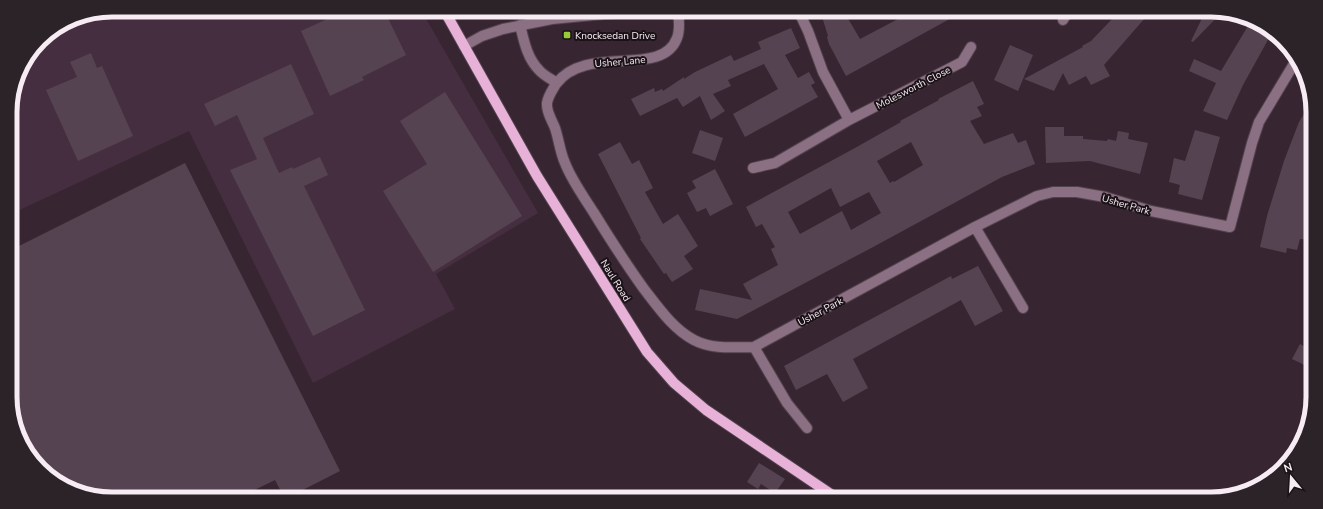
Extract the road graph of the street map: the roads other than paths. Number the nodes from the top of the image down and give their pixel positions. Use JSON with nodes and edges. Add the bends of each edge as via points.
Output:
{"nodes":[{"id":1,"x":448,"y":17,"type":"edge"},
{"id":2,"x":563,"y":17,"type":"edge"},
{"id":3,"x":678,"y":17,"type":"edge"},
{"id":4,"x":801,"y":17,"type":"edge"},
{"id":5,"x":1065,"y":17,"type":"edge"},
{"id":6,"x":1063,"y":20,"type":"dead end"},
{"id":7,"x":520,"y":26,"type":"junction"},
{"id":8,"x":464,"y":46,"type":"junction"},
{"id":9,"x":971,"y":47,"type":"dead end"},
{"id":10,"x":1294,"y":66,"type":"edge"},
{"id":11,"x":557,"y":83,"type":"junction"},
{"id":12,"x":849,"y":120,"type":"junction"},
{"id":13,"x":753,"y":168,"type":"dead end"},
{"id":14,"x":975,"y":227,"type":"junction"},
{"id":15,"x":1023,"y":308,"type":"dead end"},
{"id":16,"x":754,"y":347,"type":"junction"},
{"id":17,"x":807,"y":428,"type":"dead end"},
{"id":18,"x":828,"y":492,"type":"edge"}],
"edges":[{"from":1,"to":8,"type":"main road","name":"Naul Road"},
{"from":2,"to":7,"type":"street"},
{"from":3,"to":11,"type":"street","name":"Usher Lane","via":[[678,37],[674,45],[659,56],[646,60],[607,61],[578,67],[565,74]]},
{"from":4,"to":12,"type":"street","via":[[823,72]]},
{"from":5,"to":6,"type":"street"},
{"from":7,"to":8,"type":"street","via":[[489,34]]},
{"from":7,"to":11,"type":"street","via":[[531,59],[539,70]]},
{"from":8,"to":18,"type":"main road","name":"Naul Road","via":[[537,176],[647,352],[674,383],[706,410]]},
{"from":9,"to":12,"type":"street","name":"Molesworth Close","via":[[962,62]]},
{"from":10,"to":14,"type":"street","name":"Usher Park","via":[[1260,122],[1230,227],[1151,211],[1078,192],[1053,192],[1037,196]]},
{"from":11,"to":16,"type":"street","name":"Usher Park","via":[[547,103],[565,163],[623,260],[655,304],[682,332],[695,340],[722,348]]},
{"from":12,"to":13,"type":"street","name":"Molesworth Close","via":[[775,162]]},
{"from":14,"to":15,"type":"street"},
{"from":14,"to":16,"type":"street","name":"Usher Park"},
{"from":16,"to":17,"type":"street","via":[[787,403]]}]}
